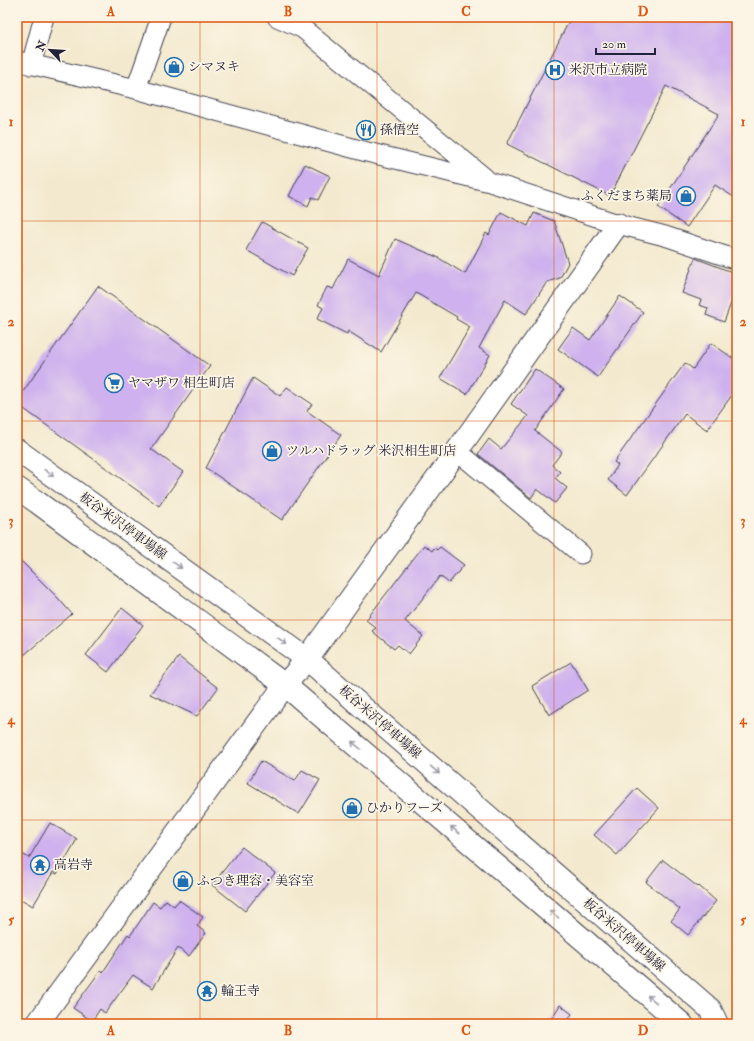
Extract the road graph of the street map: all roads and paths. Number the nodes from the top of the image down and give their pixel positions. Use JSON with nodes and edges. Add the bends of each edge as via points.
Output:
{"nodes":[{"id":1,"x":44,"y":17,"type":"edge"},
{"id":2,"x":161,"y":17,"type":"edge"},
{"id":3,"x":277,"y":17,"type":"edge"},
{"id":4,"x":24,"y":63,"type":"edge"},
{"id":5,"x":136,"y":89,"type":"junction"},
{"id":6,"x":490,"y":182,"type":"junction"},
{"id":7,"x":618,"y":224,"type":"junction"},
{"id":8,"x":737,"y":260,"type":"edge"},
{"id":9,"x":17,"y":450,"type":"edge"},
{"id":10,"x":457,"y":451,"type":"junction"},
{"id":11,"x":17,"y":488,"type":"edge"},
{"id":12,"x":582,"y":554,"type":"dead end"},
{"id":13,"x":306,"y":659,"type":"junction"},
{"id":14,"x":285,"y":685,"type":"junction"},
{"id":15,"x":37,"y":1024,"type":"edge"},
{"id":16,"x":682,"y":1024,"type":"edge"},
{"id":17,"x":717,"y":1024,"type":"edge"}],
"edges":[{"from":1,"to":4,"type":"street"},
{"from":2,"to":5,"type":"street"},
{"from":3,"to":6,"type":"street","via":[[302,28]]},
{"from":4,"to":5,"type":"street"},
{"from":5,"to":6,"type":"street","via":[[367,152]]},
{"from":6,"to":7,"type":"street"},
{"from":7,"to":8,"type":"street","via":[[665,236]]},
{"from":7,"to":10,"type":"main road"},
{"from":9,"to":13,"type":"main road","name":"板谷米沢停車場線","one_way":true},
{"from":10,"to":12,"type":"street"},
{"from":10,"to":13,"type":"main road"},
{"from":11,"to":14,"type":"main road"},
{"from":13,"to":14,"type":"main road"},
{"from":13,"to":17,"type":"main road","name":"板谷米沢停車場線","one_way":true,"via":[[710,1010]]},
{"from":14,"to":15,"type":"main road"},
{"from":16,"to":14,"type":"main road","one_way":true}]}
